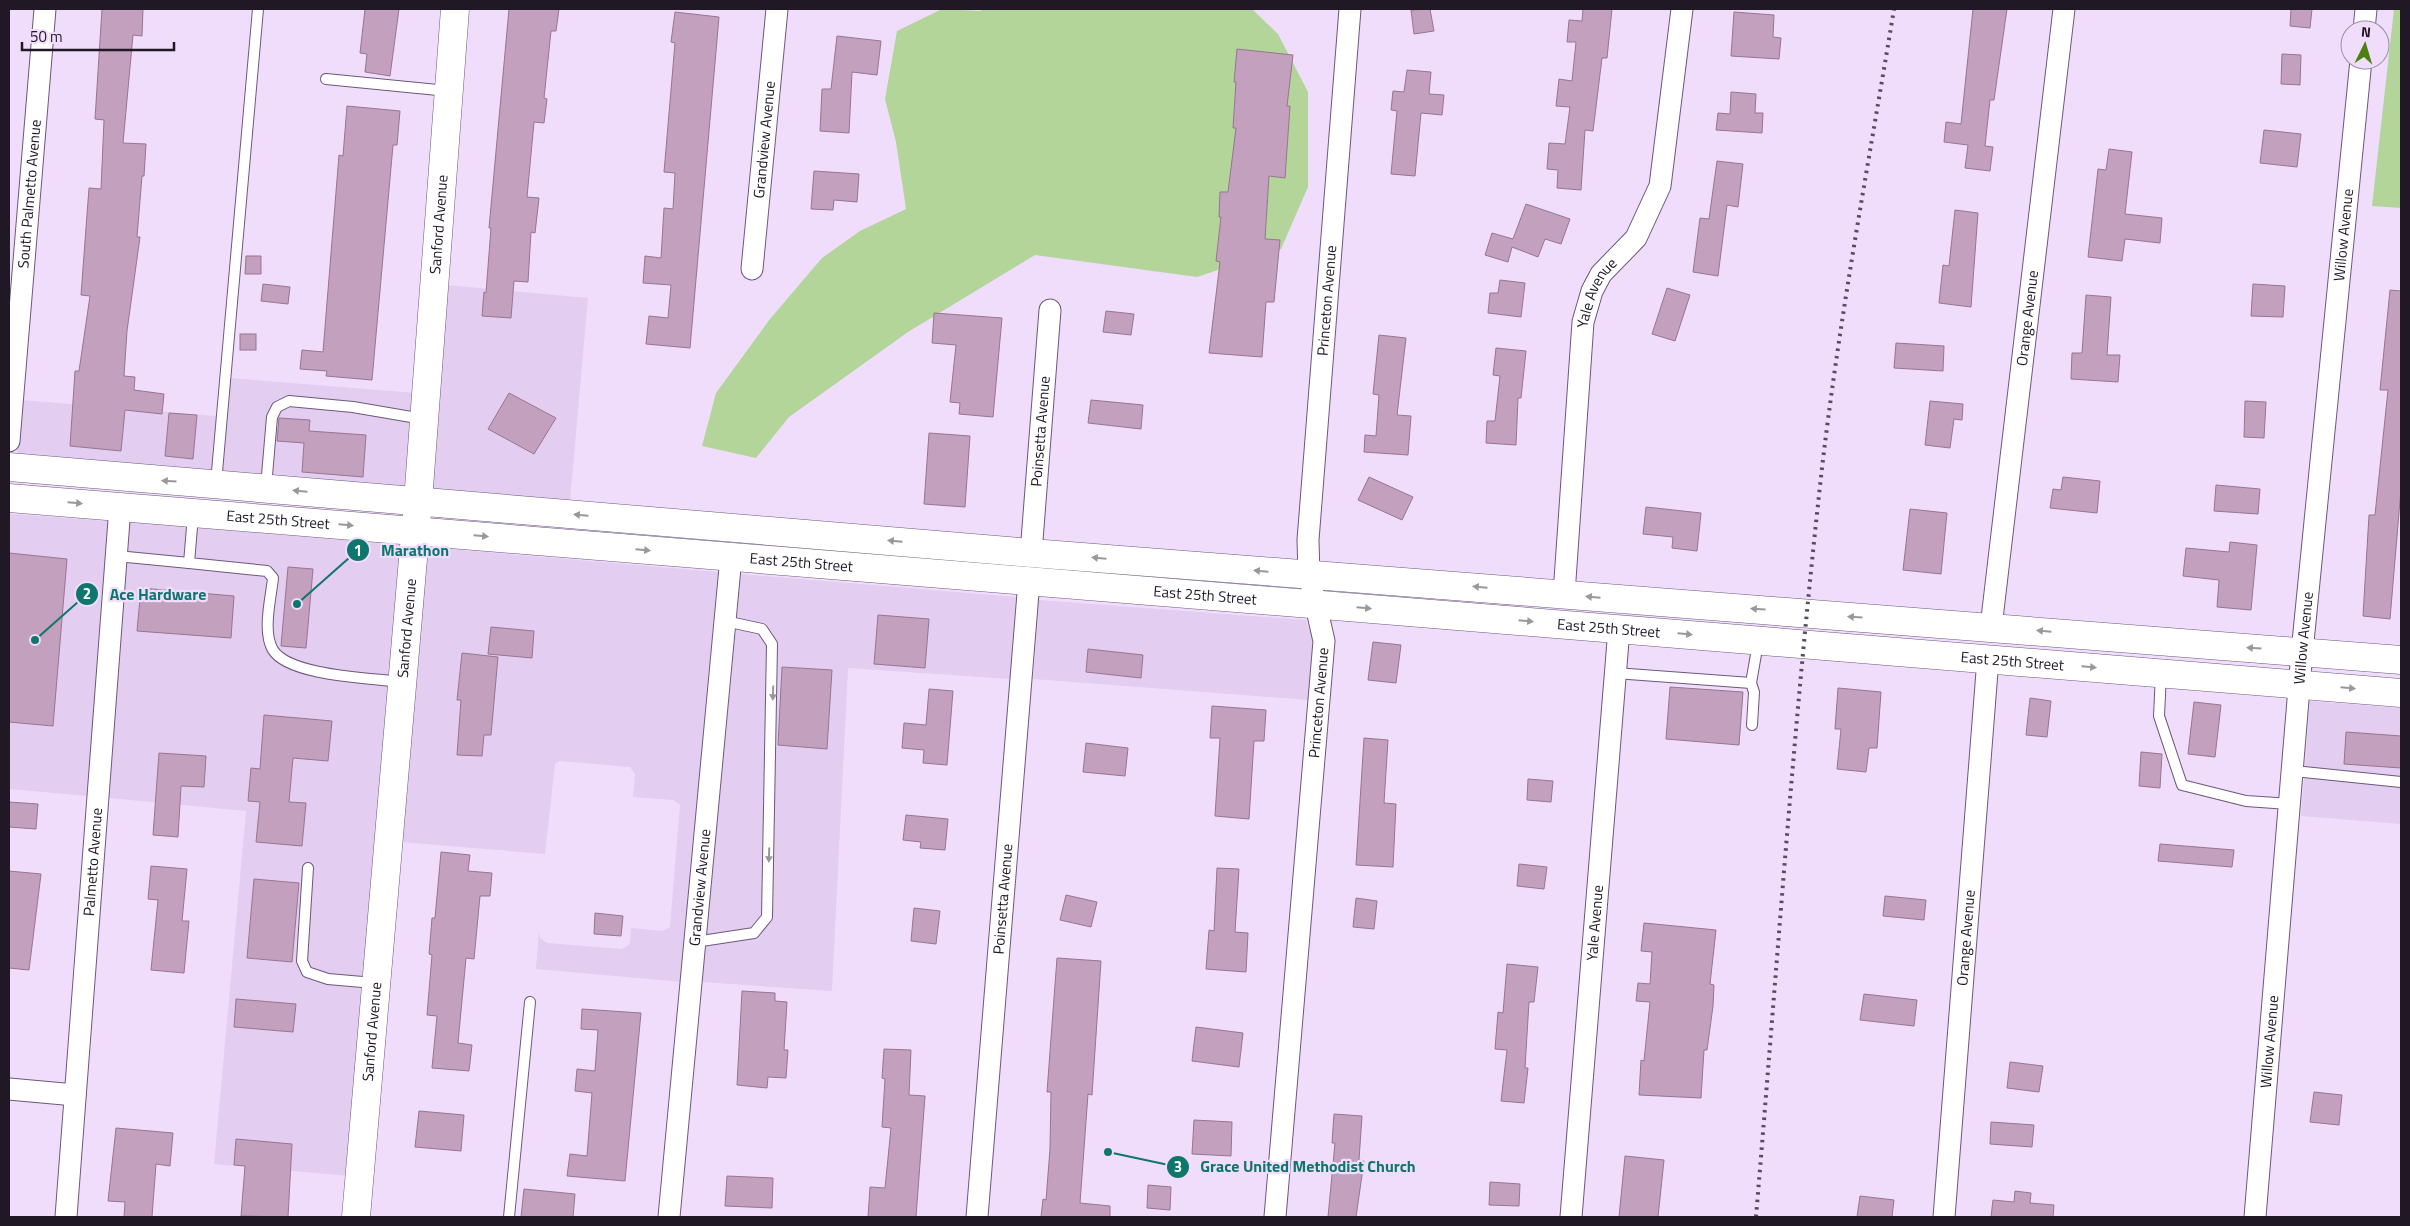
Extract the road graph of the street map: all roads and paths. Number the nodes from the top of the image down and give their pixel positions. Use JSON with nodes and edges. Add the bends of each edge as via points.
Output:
{"nodes":[{"id":1,"x":45,"y":9,"type":"edge"},
{"id":2,"x":258,"y":9,"type":"edge"},
{"id":3,"x":455,"y":9,"type":"edge"},
{"id":4,"x":777,"y":9,"type":"edge"},
{"id":5,"x":1350,"y":9,"type":"edge"},
{"id":6,"x":1682,"y":9,"type":"edge"},
{"id":7,"x":2064,"y":9,"type":"edge"},
{"id":8,"x":2360,"y":70,"type":"edge"},
{"id":9,"x":326,"y":80,"type":"dead end"},
{"id":10,"x":449,"y":91,"type":"junction"},
{"id":11,"x":752,"y":270,"type":"dead end"},
{"id":12,"x":1050,"y":310,"type":"dead end"},
{"id":13,"x":424,"y":419,"type":"junction"},
{"id":14,"x":9,"y":441,"type":"edge"},
{"id":15,"x":9,"y":467,"type":"edge"},
{"id":16,"x":67,"y":472,"type":"junction"},
{"id":17,"x":9,"y":482,"type":"edge"},
{"id":18,"x":216,"y":484,"type":"junction"},
{"id":19,"x":266,"y":488,"type":"junction"},
{"id":20,"x":9,"y":498,"type":"edge"},
{"id":21,"x":418,"y":501,"type":"junction"},
{"id":22,"x":120,"y":507,"type":"junction"},
{"id":23,"x":193,"y":513,"type":"junction"},
{"id":24,"x":415,"y":531,"type":"junction"},
{"id":25,"x":1031,"y":553,"type":"junction"},
{"id":26,"x":117,"y":556,"type":"junction"},
{"id":27,"x":732,"y":557,"type":"junction"},
{"id":28,"x":189,"y":563,"type":"junction"},
{"id":29,"x":892,"y":569,"type":"junction"},
{"id":30,"x":1309,"y":575,"type":"junction"},
{"id":31,"x":1029,"y":581,"type":"junction"},
{"id":32,"x":1564,"y":594,"type":"junction"},
{"id":33,"x":1316,"y":604,"type":"junction"},
{"id":34,"x":725,"y":621,"type":"junction"},
{"id":35,"x":1991,"y":627,"type":"junction"},
{"id":36,"x":1619,"y":629,"type":"junction"},
{"id":37,"x":1759,"y":640,"type":"junction"},
{"id":38,"x":1831,"y":646,"type":"junction"},
{"id":39,"x":2302,"y":652,"type":"junction"},
{"id":40,"x":1988,"y":659,"type":"junction"},
{"id":41,"x":2401,"y":660,"type":"edge"},
{"id":42,"x":1615,"y":673,"type":"junction"},
{"id":43,"x":2161,"y":673,"type":"junction"},
{"id":44,"x":402,"y":682,"type":"junction"},
{"id":45,"x":1750,"y":683,"type":"junction"},
{"id":46,"x":2300,"y":684,"type":"junction"},
{"id":47,"x":2401,"y":692,"type":"edge"},
{"id":48,"x":1752,"y":725,"type":"dead end"},
{"id":49,"x":2294,"y":771,"type":"junction"},
{"id":50,"x":2401,"y":782,"type":"edge"},
{"id":51,"x":2291,"y":804,"type":"junction"},
{"id":52,"x":308,"y":868,"type":"dead end"},
{"id":53,"x":695,"y":942,"type":"junction"},
{"id":54,"x":375,"y":983,"type":"junction"},
{"id":55,"x":530,"y":1002,"type":"dead end"},
{"id":56,"x":9,"y":1089,"type":"edge"},
{"id":57,"x":76,"y":1095,"type":"junction"},
{"id":58,"x":66,"y":1217,"type":"edge"},
{"id":59,"x":356,"y":1217,"type":"edge"},
{"id":60,"x":509,"y":1217,"type":"edge"},
{"id":61,"x":669,"y":1217,"type":"edge"},
{"id":62,"x":977,"y":1217,"type":"edge"},
{"id":63,"x":1275,"y":1217,"type":"edge"},
{"id":64,"x":1571,"y":1217,"type":"edge"},
{"id":65,"x":1944,"y":1217,"type":"edge"},
{"id":66,"x":2255,"y":1217,"type":"edge"}],
"edges":[{"from":1,"to":14,"type":"street","name":"South Palmetto Avenue"},
{"from":2,"to":18,"type":"lane"},
{"from":3,"to":10,"type":"main road","name":"Sanford Avenue"},
{"from":4,"to":11,"type":"street","name":"Grandview Avenue"},
{"from":5,"to":30,"type":"street","name":"Princeton Avenue","via":[[1308,540]]},
{"from":6,"to":32,"type":"street","name":"Yale Avenue","via":[[1660,186],[1636,238],[1601,274],[1583,322]]},
{"from":7,"to":35,"type":"street","name":"Orange Avenue"},
{"from":8,"to":39,"type":"street","name":"Willow Avenue"},
{"from":9,"to":10,"type":"lane"},
{"from":10,"to":13,"type":"main road","name":"Sanford Avenue"},
{"from":12,"to":25,"type":"street","name":"Poinsetta Avenue"},
{"from":13,"to":19,"type":"lane","via":[[353,407],[289,401],[278,407],[272,417]]},
{"from":13,"to":21,"type":"main road","name":"Sanford Avenue"},
{"from":15,"to":16,"type":"main road","name":"East 25th Street"},
{"from":16,"to":17,"type":"main road","via":[[44,485]]},
{"from":18,"to":16,"type":"main road","name":"East 25th Street","one_way":true},
{"from":18,"to":19,"type":"main road","name":"East 25th Street"},
{"from":21,"to":19,"type":"main road","name":"East 25th Street","one_way":true},
{"from":20,"to":22,"type":"main road","name":"East 25th Street","one_way":true},
{"from":21,"to":24,"type":"main road","name":"Sanford Avenue"},
{"from":25,"to":21,"type":"main road","name":"East 25th Street","one_way":true},
{"from":22,"to":23,"type":"main road","name":"East 25th Street"},
{"from":22,"to":26,"type":"street","name":"Palmetto Avenue"},
{"from":23,"to":24,"type":"main road","name":"East 25th Street","one_way":true},
{"from":23,"to":28,"type":"lane"},
{"from":24,"to":27,"type":"main road","name":"East 25th Street","one_way":true},
{"from":24,"to":44,"type":"main road","name":"Sanford Avenue"},
{"from":25,"to":29,"type":"main road","via":[[1011,566],[921,559]]},
{"from":30,"to":25,"type":"main road","name":"East 25th Street","one_way":true},
{"from":26,"to":28,"type":"lane"},
{"from":26,"to":57,"type":"street","name":"Palmetto Avenue"},
{"from":27,"to":29,"type":"main road","name":"East 25th Street"},
{"from":27,"to":34,"type":"street","name":"Grandview Avenue"},
{"from":28,"to":44,"type":"lane","via":[[267,571],[273,578],[268,630],[273,650],[286,661],[307,669]]},
{"from":29,"to":31,"type":"main road","name":"East 25th Street"},
{"from":32,"to":30,"type":"main road","name":"East 25th Street","one_way":true},
{"from":30,"to":33,"type":"street","name":"Princeton Avenue"},
{"from":31,"to":33,"type":"main road","name":"East 25th Street"},
{"from":31,"to":62,"type":"street","name":"Poinsetta Avenue"},
{"from":35,"to":32,"type":"main road","name":"East 25th Street","one_way":true},
{"from":33,"to":36,"type":"main road","name":"East 25th Street","one_way":true},
{"from":33,"to":63,"type":"street","name":"Princeton Avenue","via":[[1324,641]]},
{"from":34,"to":53,"type":"street","name":"Grandview Avenue"},
{"from":34,"to":53,"type":"lane","one_way":true,"via":[[762,629],[772,644],[767,917],[754,933]]},
{"from":35,"to":38,"type":"main road","via":[[1976,643],[1866,635]]},
{"from":39,"to":35,"type":"main road","name":"East 25th Street","one_way":true},
{"from":36,"to":37,"type":"main road","name":"East 25th Street","one_way":true},
{"from":36,"to":42,"type":"street","name":"Yale Avenue"},
{"from":37,"to":38,"type":"main road","name":"East 25th Street"},
{"from":37,"to":45,"type":"lane"},
{"from":38,"to":40,"type":"main road","name":"East 25th Street"},
{"from":39,"to":41,"type":"main road","name":"East 25th Street"},
{"from":39,"to":46,"type":"street","name":"Willow Avenue"},
{"from":40,"to":43,"type":"main road","name":"East 25th Street","one_way":true},
{"from":40,"to":65,"type":"street","name":"Orange Avenue"},
{"from":42,"to":45,"type":"lane"},
{"from":42,"to":64,"type":"street","name":"Yale Avenue"},
{"from":43,"to":46,"type":"main road","name":"East 25th Street"},
{"from":43,"to":51,"type":"lane","via":[[2159,716],[2182,784],[2246,801]]},
{"from":44,"to":54,"type":"main road","name":"Sanford Avenue"},
{"from":45,"to":48,"type":"lane","via":[[1754,692]]},
{"from":46,"to":47,"type":"main road","name":"East 25th Street","one_way":true},
{"from":46,"to":49,"type":"street","name":"Willow Avenue"},
{"from":49,"to":50,"type":"lane"},
{"from":49,"to":51,"type":"street","name":"Willow Avenue"},
{"from":51,"to":66,"type":"street","name":"Willow Avenue"},
{"from":52,"to":54,"type":"lane","via":[[302,961],[307,972],[328,979]]},
{"from":53,"to":61,"type":"street","name":"Grandview Avenue"},
{"from":54,"to":59,"type":"main road","name":"Sanford Avenue"},
{"from":55,"to":60,"type":"lane"},
{"from":56,"to":57,"type":"street"},
{"from":57,"to":58,"type":"street","name":"Palmetto Avenue"}]}
